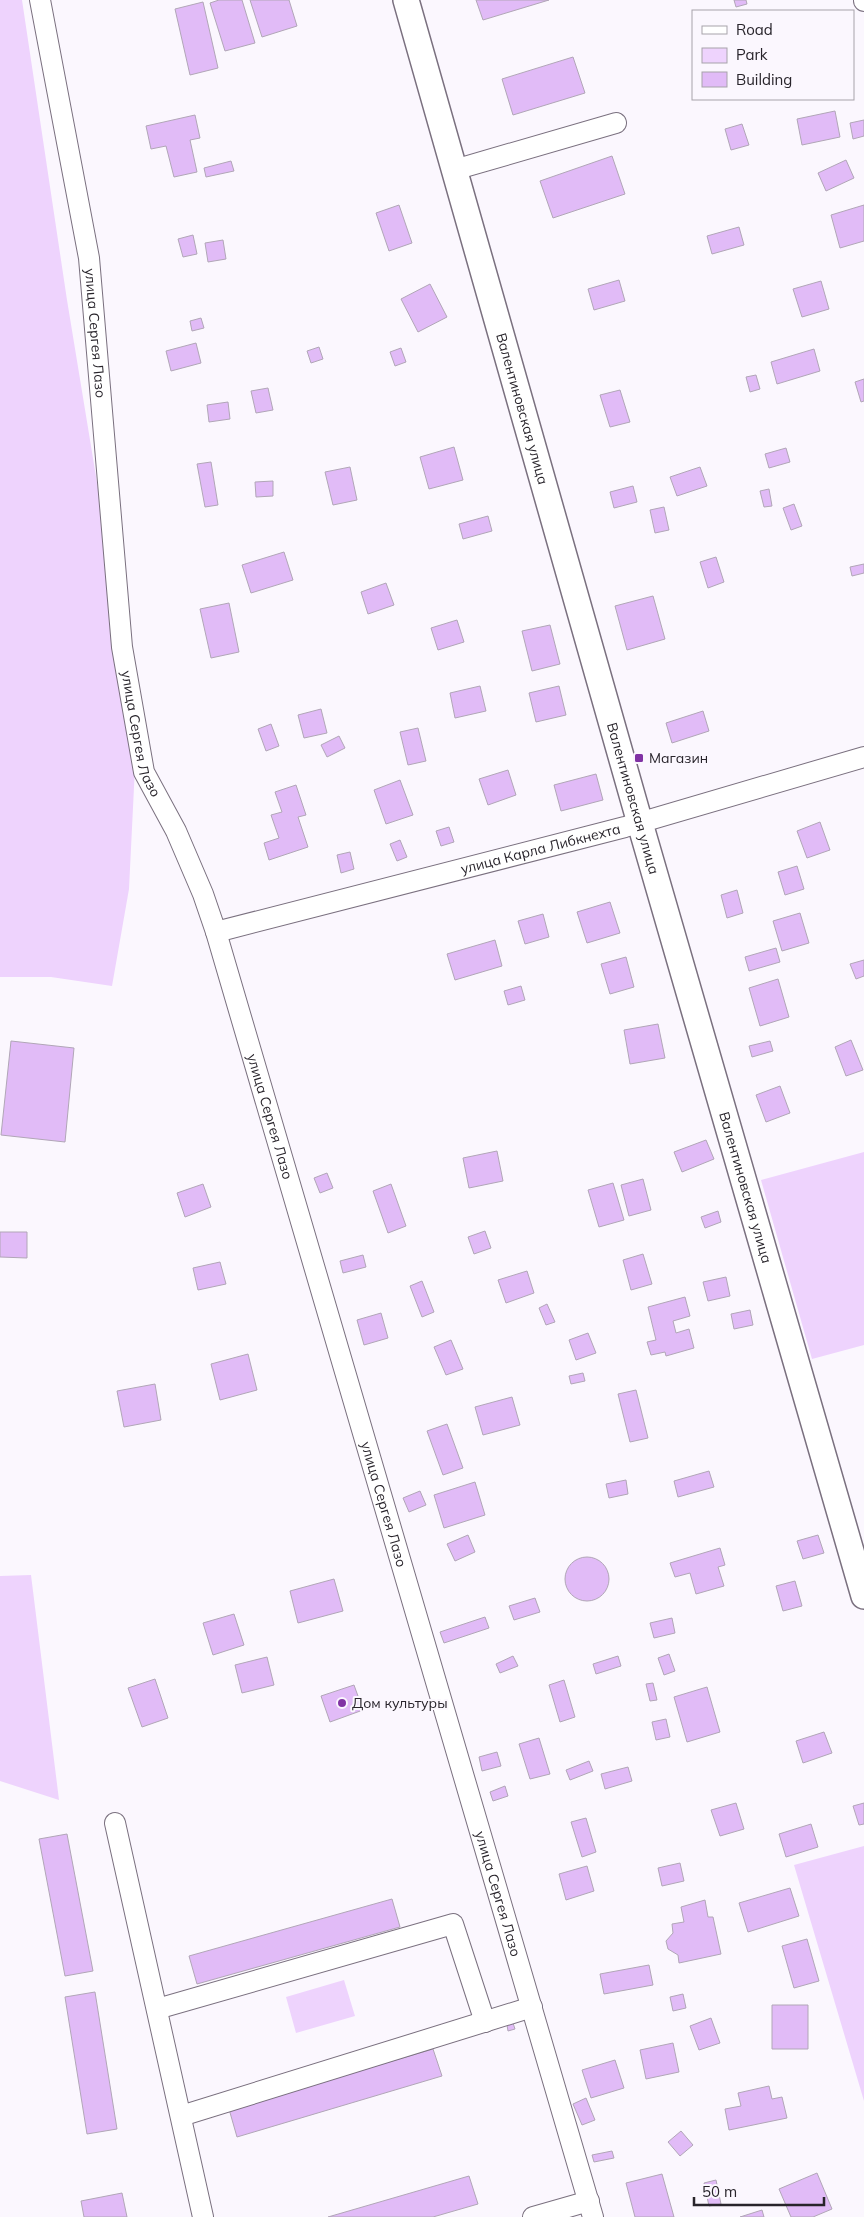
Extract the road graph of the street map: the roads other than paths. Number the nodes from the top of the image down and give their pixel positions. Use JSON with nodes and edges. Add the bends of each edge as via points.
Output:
{"nodes":[{"id":1,"x":40,"y":0,"type":"edge"},
{"id":2,"x":406,"y":0,"type":"edge"},
{"id":3,"x":616,"y":123,"type":"dead end"},
{"id":4,"x":454,"y":170,"type":"junction"},
{"id":5,"x":864,"y":757,"type":"edge"},
{"id":6,"x":640,"y":823,"type":"junction"},
{"id":7,"x":216,"y":932,"type":"junction"},
{"id":8,"x":864,"y":1596,"type":"edge"},
{"id":9,"x":115,"y":1823,"type":"dead end"},
{"id":10,"x":532,"y":2007,"type":"junction"},
{"id":11,"x":157,"y":2009,"type":"junction"},
{"id":12,"x":485,"y":2022,"type":"junction"},
{"id":13,"x":181,"y":2116,"type":"junction"},
{"id":14,"x":591,"y":2209,"type":"edge"},
{"id":15,"x":203,"y":2217,"type":"edge"},
{"id":16,"x":533,"y":2217,"type":"edge"}],
"edges":[{"from":1,"to":7,"type":"street","name":"улица Сергея Лазо","via":[[90,258],[122,647],[144,772],[176,831]]},
{"from":2,"to":4,"type":"main road","name":"Валентиновская улица"},
{"from":3,"to":4,"type":"street"},
{"from":4,"to":6,"type":"main road","name":"Валентиновская улица"},
{"from":5,"to":6,"type":"street","name":"улица Карла Либкнехта"},
{"from":6,"to":7,"type":"street","name":"улица Карла Либкнехта"},
{"from":6,"to":8,"type":"main road","name":"Валентиновская улица"},
{"from":7,"to":10,"type":"street","name":"улица Сергея Лазо"},
{"from":9,"to":11,"type":"street"},
{"from":10,"to":12,"type":"street"},
{"from":10,"to":14,"type":"street","name":"улица Сергея Лазо"},
{"from":11,"to":12,"type":"street","via":[[453,1924]]},
{"from":11,"to":13,"type":"street"},
{"from":12,"to":13,"type":"street"},
{"from":13,"to":15,"type":"street"},
{"from":14,"to":16,"type":"street"}]}
